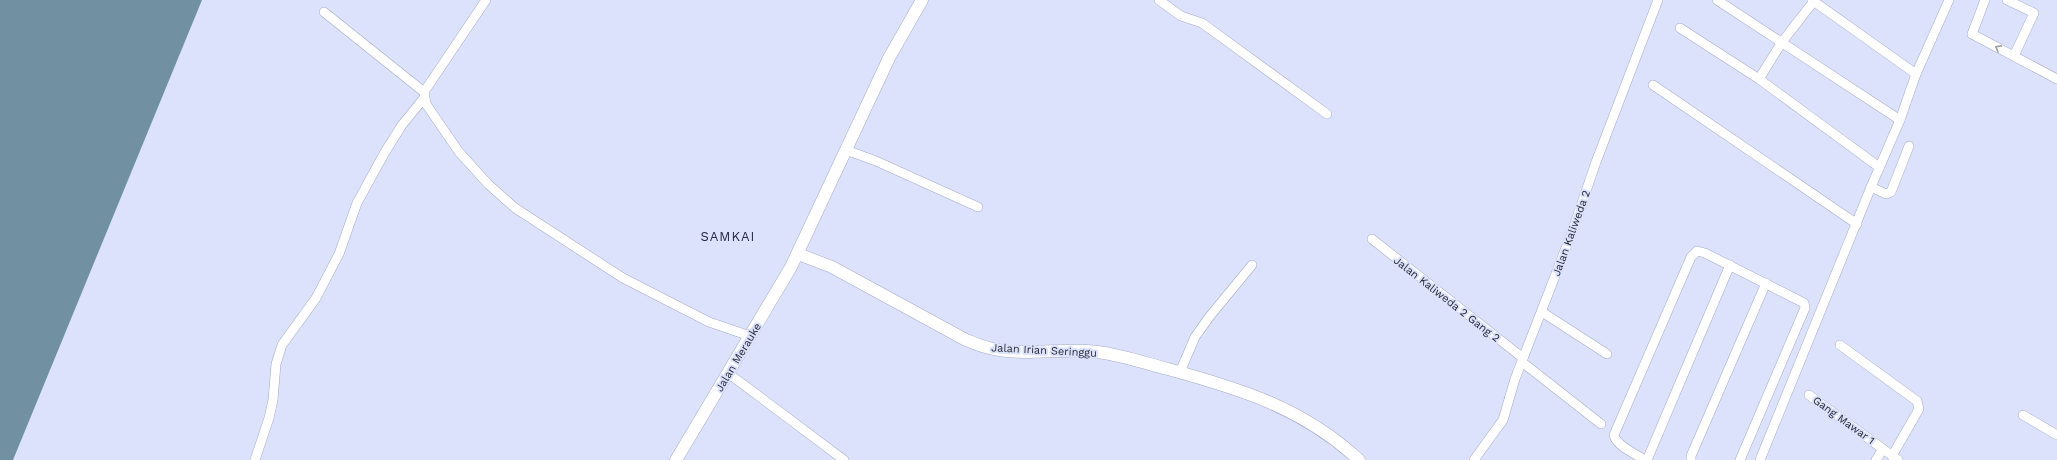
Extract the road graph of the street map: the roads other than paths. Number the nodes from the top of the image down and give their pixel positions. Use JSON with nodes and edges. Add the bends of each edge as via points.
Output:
{"nodes":[{"id":1,"x":486,"y":0,"type":"edge"},
{"id":2,"x":922,"y":0,"type":"edge"},
{"id":3,"x":1159,"y":0,"type":"edge"},
{"id":4,"x":1658,"y":0,"type":"edge"},
{"id":5,"x":1717,"y":0,"type":"edge"},
{"id":6,"x":1949,"y":0,"type":"edge"},
{"id":7,"x":1985,"y":0,"type":"edge"},
{"id":8,"x":2007,"y":0,"type":"edge"},
{"id":9,"x":1813,"y":1,"type":"edge"},
{"id":10,"x":324,"y":12,"type":"dead end"},
{"id":11,"x":1680,"y":28,"type":"dead end"},
{"id":12,"x":1782,"y":42,"type":"junction"},
{"id":13,"x":2014,"y":56,"type":"junction"},
{"id":14,"x":1916,"y":74,"type":"junction"},
{"id":15,"x":1759,"y":79,"type":"junction"},
{"id":16,"x":2057,"y":79,"type":"edge"},
{"id":17,"x":1653,"y":85,"type":"dead end"},
{"id":18,"x":424,"y":95,"type":"junction"},
{"id":19,"x":1327,"y":114,"type":"dead end"},
{"id":20,"x":1900,"y":120,"type":"junction"},
{"id":21,"x":1909,"y":146,"type":"dead end"},
{"id":22,"x":846,"y":150,"type":"junction"},
{"id":23,"x":1879,"y":167,"type":"junction"},
{"id":24,"x":1872,"y":188,"type":"junction"},
{"id":25,"x":978,"y":207,"type":"dead end"},
{"id":26,"x":1857,"y":224,"type":"junction"},
{"id":27,"x":1372,"y":239,"type":"dead end"},
{"id":28,"x":798,"y":254,"type":"junction"},
{"id":29,"x":1252,"y":265,"type":"dead end"},
{"id":30,"x":1730,"y":265,"type":"junction"},
{"id":31,"x":1766,"y":284,"type":"junction"},
{"id":32,"x":1542,"y":312,"type":"junction"},
{"id":33,"x":750,"y":336,"type":"junction"},
{"id":34,"x":1840,"y":345,"type":"dead end"},
{"id":35,"x":1607,"y":354,"type":"dead end"},
{"id":36,"x":1522,"y":360,"type":"junction"},
{"id":37,"x":1180,"y":372,"type":"junction"},
{"id":38,"x":728,"y":373,"type":"junction"},
{"id":39,"x":1809,"y":395,"type":"dead end"},
{"id":40,"x":1765,"y":401,"type":"junction"},
{"id":41,"x":1781,"y":408,"type":"junction"},
{"id":42,"x":2024,"y":416,"type":"dead end"},
{"id":43,"x":1601,"y":424,"type":"dead end"},
{"id":44,"x":2057,"y":435,"type":"edge"},
{"id":45,"x":1883,"y":449,"type":"junction"},
{"id":46,"x":1895,"y":458,"type":"edge"},
{"id":47,"x":255,"y":460,"type":"edge"},
{"id":48,"x":676,"y":460,"type":"edge"},
{"id":49,"x":844,"y":460,"type":"edge"},
{"id":50,"x":1360,"y":460,"type":"edge"},
{"id":51,"x":1474,"y":460,"type":"edge"},
{"id":52,"x":1646,"y":460,"type":"edge"},
{"id":53,"x":1691,"y":460,"type":"edge"},
{"id":54,"x":1740,"y":460,"type":"edge"},
{"id":55,"x":1760,"y":460,"type":"edge"},
{"id":56,"x":1876,"y":460,"type":"edge"}],
"edges":[{"from":1,"to":18,"type":"street"},
{"from":2,"to":22,"type":"street","name":"Jalan Merauke","via":[[889,58]]},
{"from":3,"to":19,"type":"street","via":[[1181,16],[1202,23]]},
{"from":4,"to":32,"type":"street","name":"Jalan Kaliweda 2"},
{"from":5,"to":12,"type":"street"},
{"from":6,"to":14,"type":"street"},
{"from":13,"to":7,"type":"street","one_way":true,"via":[[1972,34]]},
{"from":8,"to":13,"type":"street","via":[[2034,13]]},
{"from":9,"to":12,"type":"street"},
{"from":9,"to":14,"type":"street"},
{"from":10,"to":18,"type":"street","via":[[406,76]]},
{"from":11,"to":15,"type":"street"},
{"from":12,"to":15,"type":"street"},
{"from":12,"to":20,"type":"street"},
{"from":13,"to":16,"type":"street"},
{"from":14,"to":20,"type":"street"},
{"from":15,"to":23,"type":"street"},
{"from":17,"to":26,"type":"street"},
{"from":18,"to":33,"type":"street","via":[[438,124],[459,152],[488,184],[515,208],[623,278],[709,322]]},
{"from":18,"to":47,"type":"street","via":[[385,152],[357,203],[339,254],[316,298],[282,345],[276,364],[269,418]]},
{"from":20,"to":23,"type":"street"},
{"from":21,"to":24,"type":"street","via":[[1891,192],[1886,194]]},
{"from":22,"to":25,"type":"street"},
{"from":22,"to":28,"type":"street","name":"Jalan Merauke"},
{"from":23,"to":24,"type":"street"},
{"from":24,"to":26,"type":"street"},
{"from":26,"to":41,"type":"street"},
{"from":27,"to":36,"type":"street","name":"Jalan Kaliweda 2 Gang 2"},
{"from":28,"to":33,"type":"street","name":"Jalan Merauke"},
{"from":28,"to":37,"type":"street","name":"Jalan Irian Seringgu","via":[[832,268],[966,340],[990,348],[1041,352],[1098,352]]},
{"from":29,"to":37,"type":"street","via":[[1195,337]]},
{"from":30,"to":31,"type":"street"},
{"from":30,"to":52,"type":"street"},
{"from":30,"to":52,"type":"street","via":[[1704,252],[1694,252],[1620,419],[1614,438]]},
{"from":31,"to":40,"type":"street","via":[[1802,302],[1805,308]]},
{"from":31,"to":53,"type":"street"},
{"from":32,"to":35,"type":"street"},
{"from":32,"to":36,"type":"street","name":"Jalan Kaliweda 2"},
{"from":33,"to":38,"type":"street","name":"Jalan Merauke"},
{"from":34,"to":46,"type":"street","via":[[1919,405]]},
{"from":36,"to":43,"type":"street","name":"Jalan Kaliweda 2 Gang 2"},
{"from":36,"to":51,"type":"street","name":"Jalan Kaliweda 2","via":[[1503,420]]},
{"from":37,"to":50,"type":"street","name":"Jalan Irian Seringgu","via":[[1253,394],[1291,411],[1333,437]]},
{"from":38,"to":48,"type":"street","name":"Jalan Merauke"},
{"from":38,"to":49,"type":"street"},
{"from":39,"to":45,"type":"street","name":"Gang Mawar 1"},
{"from":40,"to":41,"type":"street"},
{"from":40,"to":54,"type":"street"},
{"from":41,"to":55,"type":"street"},
{"from":42,"to":44,"type":"street"},
{"from":45,"to":46,"type":"street","name":"Gang Mawar 1"},
{"from":45,"to":56,"type":"street"}]}
